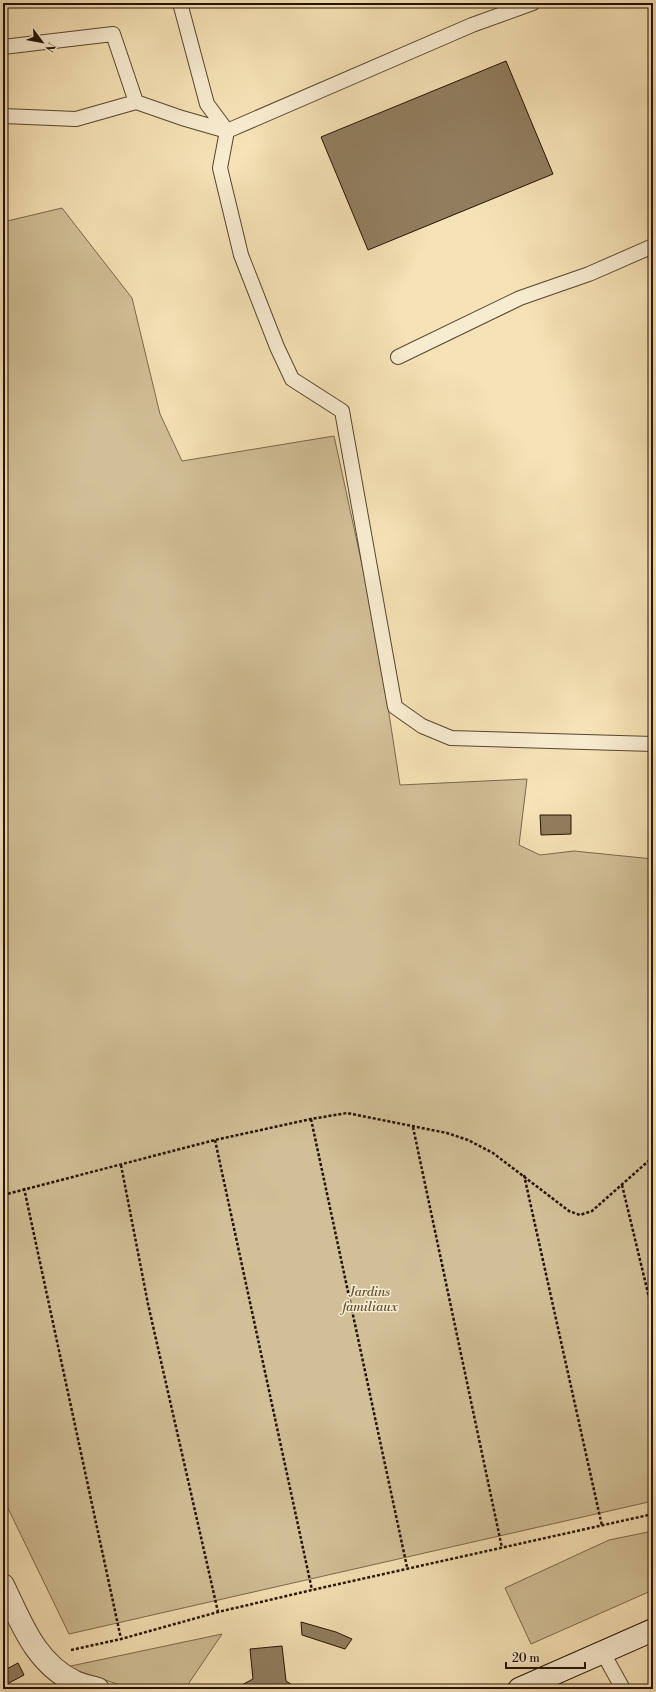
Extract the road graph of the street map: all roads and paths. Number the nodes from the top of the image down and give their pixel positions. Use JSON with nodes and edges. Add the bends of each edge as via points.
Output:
{"nodes":[{"id":1,"x":180,"y":3,"type":"edge"},
{"id":2,"x":533,"y":3,"type":"edge"},
{"id":3,"x":3,"y":47,"type":"edge"},
{"id":4,"x":136,"y":102,"type":"junction"},
{"id":5,"x":3,"y":116,"type":"edge"},
{"id":6,"x":227,"y":131,"type":"junction"},
{"id":7,"x":653,"y":246,"type":"edge"},
{"id":8,"x":398,"y":357,"type":"dead end"},
{"id":9,"x":653,"y":744,"type":"edge"},
{"id":10,"x":311,"y":1118,"type":"junction"},
{"id":11,"x":413,"y":1127,"type":"junction"},
{"id":12,"x":215,"y":1140,"type":"junction"},
{"id":13,"x":653,"y":1157,"type":"edge"},
{"id":14,"x":121,"y":1165,"type":"junction"},
{"id":15,"x":524,"y":1175,"type":"junction"},
{"id":16,"x":622,"y":1185,"type":"junction"},
{"id":17,"x":24,"y":1188,"type":"junction"},
{"id":18,"x":3,"y":1195,"type":"edge"},
{"id":19,"x":653,"y":1314,"type":"edge"},
{"id":20,"x":653,"y":1514,"type":"edge"},
{"id":21,"x":602,"y":1526,"type":"junction"},
{"id":22,"x":502,"y":1548,"type":"junction"},
{"id":23,"x":407,"y":1567,"type":"junction"},
{"id":24,"x":3,"y":1585,"type":"edge"},
{"id":25,"x":312,"y":1590,"type":"junction"},
{"id":26,"x":218,"y":1612,"type":"junction"},
{"id":27,"x":653,"y":1630,"type":"edge"},
{"id":28,"x":121,"y":1639,"type":"junction"},
{"id":29,"x":603,"y":1653,"type":"junction"},
{"id":30,"x":41,"y":1657,"type":"junction"},
{"id":31,"x":98,"y":1689,"type":"edge"},
{"id":32,"x":519,"y":1689,"type":"edge"},
{"id":33,"x":623,"y":1689,"type":"edge"}],
"edges":[{"from":1,"to":6,"type":"lane","via":[[207,104]]},
{"from":2,"to":6,"type":"lane","via":[[472,25]]},
{"from":3,"to":4,"type":"lane","via":[[113,34]]},
{"from":4,"to":5,"type":"lane","via":[[76,119]]},
{"from":4,"to":6,"type":"lane"},
{"from":6,"to":9,"type":"lane","via":[[220,168],[241,255],[277,347],[292,379],[342,411],[395,707],[422,726],[451,738]]},
{"from":7,"to":8,"type":"lane","via":[[589,274],[520,298]]},
{"from":10,"to":11,"type":"path","via":[[347,1113]]},
{"from":10,"to":12,"type":"path"},
{"from":10,"to":23,"type":"path"},
{"from":11,"to":15,"type":"path","via":[[468,1140],[493,1153]]},
{"from":11,"to":22,"type":"path"},
{"from":12,"to":14,"type":"path"},
{"from":12,"to":25,"type":"path"},
{"from":13,"to":16,"type":"path"},
{"from":14,"to":17,"type":"path"},
{"from":14,"to":26,"type":"path","via":[[148,1304]]},
{"from":15,"to":16,"type":"path","via":[[569,1211],[580,1215],[592,1211]]},
{"from":15,"to":21,"type":"path"},
{"from":16,"to":19,"type":"path"},
{"from":17,"to":18,"type":"path"},
{"from":17,"to":28,"type":"path"},
{"from":20,"to":21,"type":"path"},
{"from":21,"to":22,"type":"path"},
{"from":22,"to":23,"type":"path"},
{"from":23,"to":25,"type":"path"},
{"from":24,"to":30,"type":"street","via":[[32,1645]]},
{"from":25,"to":26,"type":"path"},
{"from":26,"to":28,"type":"path"},
{"from":27,"to":29,"type":"street"},
{"from":28,"to":30,"type":"path"},
{"from":29,"to":32,"type":"street"},
{"from":29,"to":33,"type":"lane"},
{"from":30,"to":31,"type":"street","via":[[76,1682]]}]}
